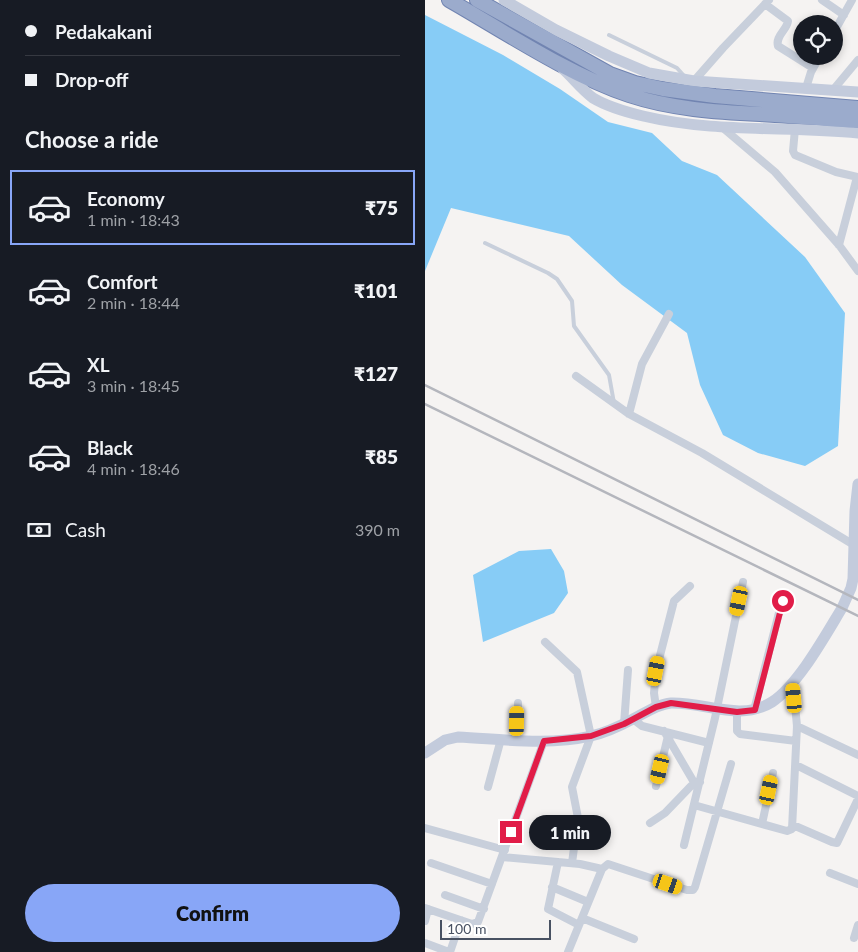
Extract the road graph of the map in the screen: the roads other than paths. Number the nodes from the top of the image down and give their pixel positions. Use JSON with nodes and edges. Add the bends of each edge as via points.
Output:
{"nodes":[{"id":1,"x":449,"y":0,"type":"edge"},
{"id":2,"x":477,"y":0,"type":"edge"},
{"id":3,"x":505,"y":0,"type":"edge"},
{"id":4,"x":822,"y":0,"type":"edge"},
{"id":5,"x":852,"y":0,"type":"edge"},
{"id":6,"x":767,"y":2,"type":"edge"},
{"id":7,"x":844,"y":15,"type":"joint"},
{"id":8,"x":609,"y":35,"type":"dead end"},
{"id":9,"x":555,"y":60,"type":"junction"},
{"id":10,"x":858,"y":60,"type":"edge"},
{"id":11,"x":815,"y":65,"type":"edge"},
{"id":12,"x":813,"y":68,"type":"junction"},
{"id":13,"x":691,"y":81,"type":"junction"},
{"id":14,"x":806,"y":88,"type":"junction"},
{"id":15,"x":833,"y":90,"type":"junction"},
{"id":16,"x":858,"y":92,"type":"edge"},
{"id":17,"x":858,"y":108,"type":"edge"},
{"id":18,"x":858,"y":121,"type":"edge"},
{"id":19,"x":723,"y":128,"type":"junction"},
{"id":20,"x":795,"y":129,"type":"junction"},
{"id":21,"x":858,"y":133,"type":"edge"},
{"id":22,"x":857,"y":177,"type":"edge"},
{"id":23,"x":485,"y":243,"type":"dead end"},
{"id":24,"x":839,"y":245,"type":"junction"},
{"id":25,"x":858,"y":270,"type":"edge"},
{"id":26,"x":669,"y":314,"type":"dead end"},
{"id":27,"x":576,"y":376,"type":"dead end"},
{"id":28,"x":614,"y":403,"type":"junction"},
{"id":29,"x":629,"y":414,"type":"junction"},
{"id":30,"x":858,"y":484,"type":"edge"},
{"id":31,"x":857,"y":498,"type":"edge"},
{"id":32,"x":854,"y":545,"type":"junction"},
{"id":33,"x":743,"y":582,"type":"dead end"},
{"id":34,"x":690,"y":586,"type":"dead end"},
{"id":35,"x":783,"y":601,"type":"dead end"},
{"id":36,"x":545,"y":642,"type":"dead end"},
{"id":37,"x":628,"y":670,"type":"dead end"},
{"id":38,"x":793,"y":684,"type":"junction"},
{"id":39,"x":518,"y":703,"type":"dead end"},
{"id":40,"x":656,"y":707,"type":"junction"},
{"id":41,"x":717,"y":709,"type":"junction"},
{"id":42,"x":755,"y":710,"type":"junction"},
{"id":43,"x":737,"y":712,"type":"junction"},
{"id":44,"x":629,"y":722,"type":"junction"},
{"id":45,"x":797,"y":726,"type":"junction"},
{"id":46,"x":666,"y":734,"type":"junction"},
{"id":47,"x":591,"y":736,"type":"junction"},
{"id":48,"x":501,"y":739,"type":"junction"},
{"id":49,"x":517,"y":740,"type":"junction"},
{"id":50,"x":544,"y":741,"type":"junction"},
{"id":51,"x":796,"y":741,"type":"junction"},
{"id":52,"x":709,"y":743,"type":"junction"},
{"id":53,"x":425,"y":753,"type":"edge"},
{"id":54,"x":858,"y":755,"type":"edge"},
{"id":55,"x":731,"y":764,"type":"dead end"},
{"id":56,"x":796,"y":765,"type":"junction"},
{"id":57,"x":773,"y":773,"type":"dead end"},
{"id":58,"x":697,"y":783,"type":"junction"},
{"id":59,"x":656,"y":786,"type":"dead end"},
{"id":60,"x":488,"y":787,"type":"dead end"},
{"id":61,"x":858,"y":798,"type":"edge"},
{"id":62,"x":694,"y":805,"type":"junction"},
{"id":63,"x":718,"y":812,"type":"junction"},
{"id":64,"x":650,"y":823,"type":"dead end"},
{"id":65,"x":761,"y":824,"type":"junction"},
{"id":66,"x":793,"y":825,"type":"junction"},
{"id":67,"x":425,"y":828,"type":"edge"},
{"id":68,"x":684,"y":845,"type":"dead end"},
{"id":69,"x":503,"y":854,"type":"junction"},
{"id":70,"x":558,"y":862,"type":"junction"},
{"id":71,"x":572,"y":863,"type":"junction"},
{"id":72,"x":431,"y":864,"type":"dead end"},
{"id":73,"x":602,"y":869,"type":"junction"},
{"id":74,"x":830,"y":873,"type":"dead end"},
{"id":75,"x":492,"y":884,"type":"junction"},
{"id":76,"x":858,"y":884,"type":"edge"},
{"id":77,"x":553,"y":887,"type":"junction"},
{"id":78,"x":445,"y":894,"type":"dead end"},
{"id":79,"x":588,"y":902,"type":"junction"},
{"id":80,"x":484,"y":908,"type":"junction"},
{"id":81,"x":427,"y":909,"type":"edge"},
{"id":82,"x":461,"y":920,"type":"junction"},
{"id":83,"x":425,"y":921,"type":"edge"},
{"id":84,"x":581,"y":921,"type":"junction"},
{"id":85,"x":858,"y":924,"type":"edge"},
{"id":86,"x":854,"y":938,"type":"dead end"},
{"id":87,"x":635,"y":939,"type":"dead end"},
{"id":88,"x":425,"y":943,"type":"edge"},
{"id":89,"x":449,"y":952,"type":"edge"},
{"id":90,"x":569,"y":952,"type":"edge"}],
"edges":[{"from":1,"to":9,"type":"highway"},
{"from":2,"to":17,"type":"highway","via":[[610,74],[635,83],[715,96]]},
{"from":3,"to":13,"type":"main road","via":[[609,56],[649,73]]},
{"from":4,"to":7,"type":"street"},
{"from":5,"to":7,"type":"street"},
{"from":6,"to":12,"type":"street","via":[[788,21],[778,46]]},
{"from":6,"to":13,"type":"street"},
{"from":8,"to":13,"type":"lane","via":[[677,68]]},
{"from":9,"to":18,"type":"highway","via":[[606,86],[657,103],[713,111]]},
{"from":9,"to":19,"type":"main road","via":[[593,97],[619,110],[663,121]]},
{"from":10,"to":15,"type":"street"},
{"from":11,"to":12,"type":"street"},
{"from":12,"to":14,"type":"street"},
{"from":13,"to":14,"type":"main road"},
{"from":14,"to":15,"type":"main road"},
{"from":15,"to":16,"type":"main road"},
{"from":19,"to":20,"type":"main road"},
{"from":19,"to":24,"type":"street","via":[[775,172]]},
{"from":20,"to":21,"type":"main road"},
{"from":20,"to":22,"type":"street","via":[[795,155]]},
{"from":22,"to":24,"type":"street"},
{"from":23,"to":28,"type":"lane","via":[[557,280],[572,301],[576,329],[609,375]]},
{"from":24,"to":25,"type":"street"},
{"from":26,"to":29,"type":"street","via":[[645,356]]},
{"from":27,"to":28,"type":"street"},
{"from":28,"to":29,"type":"street"},
{"from":29,"to":32,"type":"street","via":[[702,453]]},
{"from":30,"to":31,"type":"main road"},
{"from":31,"to":32,"type":"main road"},
{"from":32,"to":38,"type":"main road","via":[[853,579],[848,596]]},
{"from":33,"to":41,"type":"street"},
{"from":34,"to":40,"type":"street","via":[[674,601],[656,671]]},
{"from":35,"to":42,"type":"street"},
{"from":36,"to":47,"type":"street","via":[[577,672]]},
{"from":37,"to":44,"type":"street"},
{"from":38,"to":42,"type":"main road"},
{"from":38,"to":45,"type":"street"},
{"from":39,"to":49,"type":"street"},
{"from":40,"to":41,"type":"main road","via":[[671,703]]},
{"from":40,"to":44,"type":"main road"},
{"from":41,"to":43,"type":"main road"},
{"from":41,"to":52,"type":"street"},
{"from":42,"to":43,"type":"main road"},
{"from":43,"to":51,"type":"street","via":[[737,731],[740,734]]},
{"from":44,"to":46,"type":"street"},
{"from":44,"to":47,"type":"main road"},
{"from":45,"to":51,"type":"street"},
{"from":45,"to":54,"type":"street"},
{"from":46,"to":52,"type":"street"},
{"from":46,"to":58,"type":"street"},
{"from":46,"to":59,"type":"street"},
{"from":47,"to":50,"type":"main road"},
{"from":47,"to":71,"type":"street","via":[[572,787],[578,818]]},
{"from":48,"to":49,"type":"main road"},
{"from":48,"to":53,"type":"main road","via":[[451,738]]},
{"from":48,"to":60,"type":"street"},
{"from":49,"to":50,"type":"main road"},
{"from":50,"to":69,"type":"street"},
{"from":51,"to":56,"type":"street"},
{"from":52,"to":58,"type":"street"},
{"from":55,"to":63,"type":"street"},
{"from":56,"to":61,"type":"street"},
{"from":56,"to":66,"type":"street"},
{"from":57,"to":65,"type":"street"},
{"from":58,"to":62,"type":"street"},
{"from":58,"to":64,"type":"street"},
{"from":61,"to":66,"type":"street","via":[[837,843]]},
{"from":62,"to":63,"type":"street"},
{"from":62,"to":68,"type":"street"},
{"from":63,"to":65,"type":"street"},
{"from":63,"to":73,"type":"street","via":[[693,890],[611,864]]},
{"from":65,"to":66,"type":"street","via":[[789,831]]},
{"from":67,"to":69,"type":"street"},
{"from":69,"to":70,"type":"street"},
{"from":69,"to":75,"type":"street"},
{"from":70,"to":71,"type":"street"},
{"from":70,"to":77,"type":"street"},
{"from":71,"to":73,"type":"street"},
{"from":72,"to":75,"type":"street"},
{"from":73,"to":79,"type":"street"},
{"from":74,"to":76,"type":"street"},
{"from":75,"to":80,"type":"street"},
{"from":77,"to":79,"type":"street"},
{"from":77,"to":84,"type":"street","via":[[548,909]]},
{"from":78,"to":80,"type":"street"},
{"from":79,"to":84,"type":"street"},
{"from":80,"to":82,"type":"street","via":[[477,922],[472,924]]},
{"from":81,"to":82,"type":"street"},
{"from":81,"to":83,"type":"street"},
{"from":82,"to":89,"type":"street"},
{"from":84,"to":87,"type":"street"},
{"from":84,"to":90,"type":"street"},
{"from":85,"to":86,"type":"street"},
{"from":88,"to":89,"type":"street"}]}
